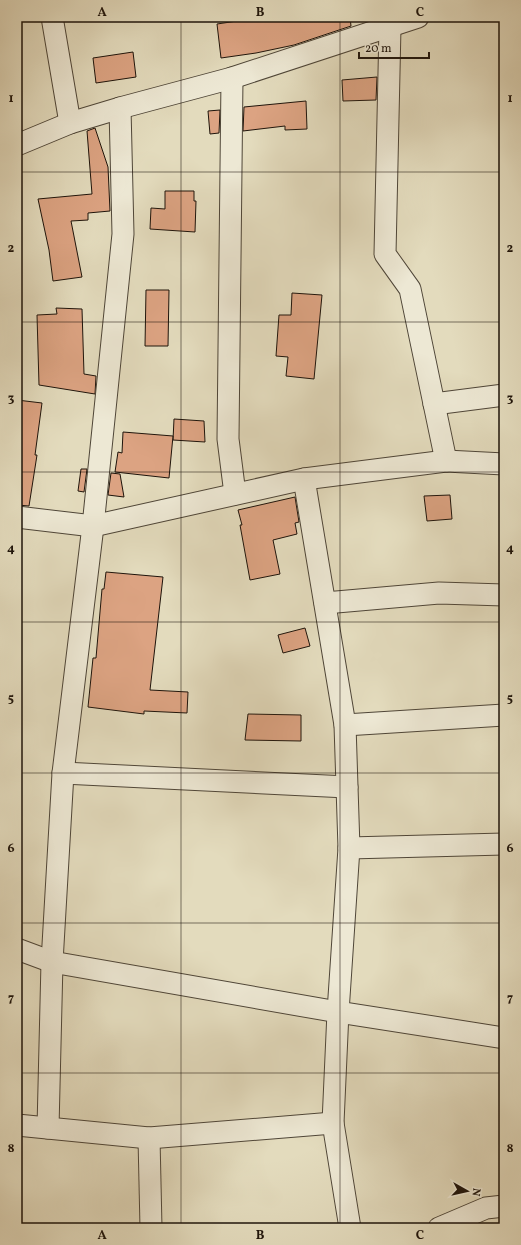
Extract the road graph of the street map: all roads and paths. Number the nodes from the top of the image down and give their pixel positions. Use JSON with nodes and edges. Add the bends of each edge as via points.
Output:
{"nodes":[{"id":1,"x":52,"y":17,"type":"edge"},
{"id":2,"x":418,"y":17,"type":"edge"},
{"id":3,"x":390,"y":27,"type":"junction"},
{"id":4,"x":232,"y":78,"type":"junction"},
{"id":5,"x":120,"y":108,"type":"junction"},
{"id":6,"x":70,"y":123,"type":"junction"},
{"id":7,"x":17,"y":145,"type":"edge"},
{"id":8,"x":504,"y":395,"type":"edge"},
{"id":9,"x":434,"y":404,"type":"junction"},
{"id":10,"x":446,"y":461,"type":"junction"},
{"id":11,"x":504,"y":464,"type":"edge"},
{"id":12,"x":304,"y":479,"type":"junction"},
{"id":13,"x":235,"y":494,"type":"junction"},
{"id":14,"x":17,"y":517,"type":"edge"},
{"id":15,"x":93,"y":526,"type":"junction"},
{"id":16,"x":504,"y":595,"type":"edge"},
{"id":17,"x":325,"y":603,"type":"junction"},
{"id":18,"x":504,"y":715,"type":"edge"},
{"id":19,"x":345,"y":725,"type":"junction"},
{"id":20,"x":62,"y":773,"type":"junction"},
{"id":21,"x":347,"y":787,"type":"junction"},
{"id":22,"x":504,"y":844,"type":"edge"},
{"id":23,"x":349,"y":848,"type":"junction"},
{"id":24,"x":17,"y":948,"type":"edge"},
{"id":25,"x":52,"y":962,"type":"junction"},
{"id":26,"x":338,"y":1012,"type":"junction"},
{"id":27,"x":504,"y":1038,"type":"edge"},
{"id":28,"x":333,"y":1123,"type":"junction"},
{"id":29,"x":17,"y":1125,"type":"edge"},
{"id":30,"x":48,"y":1128,"type":"junction"},
{"id":31,"x":149,"y":1138,"type":"junction"},
{"id":32,"x":504,"y":1206,"type":"edge"},
{"id":33,"x":151,"y":1228,"type":"edge"},
{"id":34,"x":350,"y":1228,"type":"edge"},
{"id":35,"x":439,"y":1228,"type":"edge"}],
"edges":[{"from":1,"to":6,"type":"street"},
{"from":2,"to":3,"type":"street"},
{"from":3,"to":4,"type":"street"},
{"from":3,"to":9,"type":"street","via":[[385,254],[410,289]]},
{"from":4,"to":5,"type":"street"},
{"from":4,"to":13,"type":"street","via":[[228,439]]},
{"from":5,"to":6,"type":"street"},
{"from":5,"to":15,"type":"street","via":[[123,234]]},
{"from":6,"to":7,"type":"street"},
{"from":8,"to":9,"type":"street"},
{"from":9,"to":10,"type":"street"},
{"from":10,"to":11,"type":"street"},
{"from":10,"to":12,"type":"street"},
{"from":12,"to":13,"type":"street"},
{"from":12,"to":17,"type":"street"},
{"from":13,"to":15,"type":"street"},
{"from":14,"to":15,"type":"street"},
{"from":15,"to":20,"type":"street"},
{"from":16,"to":17,"type":"street","via":[[439,593]]},
{"from":17,"to":19,"type":"street"},
{"from":18,"to":19,"type":"street"},
{"from":19,"to":21,"type":"street"},
{"from":20,"to":21,"type":"street"},
{"from":20,"to":25,"type":"street"},
{"from":21,"to":23,"type":"street"},
{"from":22,"to":23,"type":"street"},
{"from":23,"to":26,"type":"street"},
{"from":24,"to":25,"type":"street"},
{"from":25,"to":26,"type":"street"},
{"from":25,"to":30,"type":"street"},
{"from":26,"to":27,"type":"street"},
{"from":26,"to":28,"type":"street"},
{"from":28,"to":31,"type":"street"},
{"from":28,"to":34,"type":"street"},
{"from":29,"to":30,"type":"street"},
{"from":30,"to":31,"type":"street"},
{"from":31,"to":33,"type":"street"},
{"from":32,"to":35,"type":"street","via":[[486,1208]]}]}
